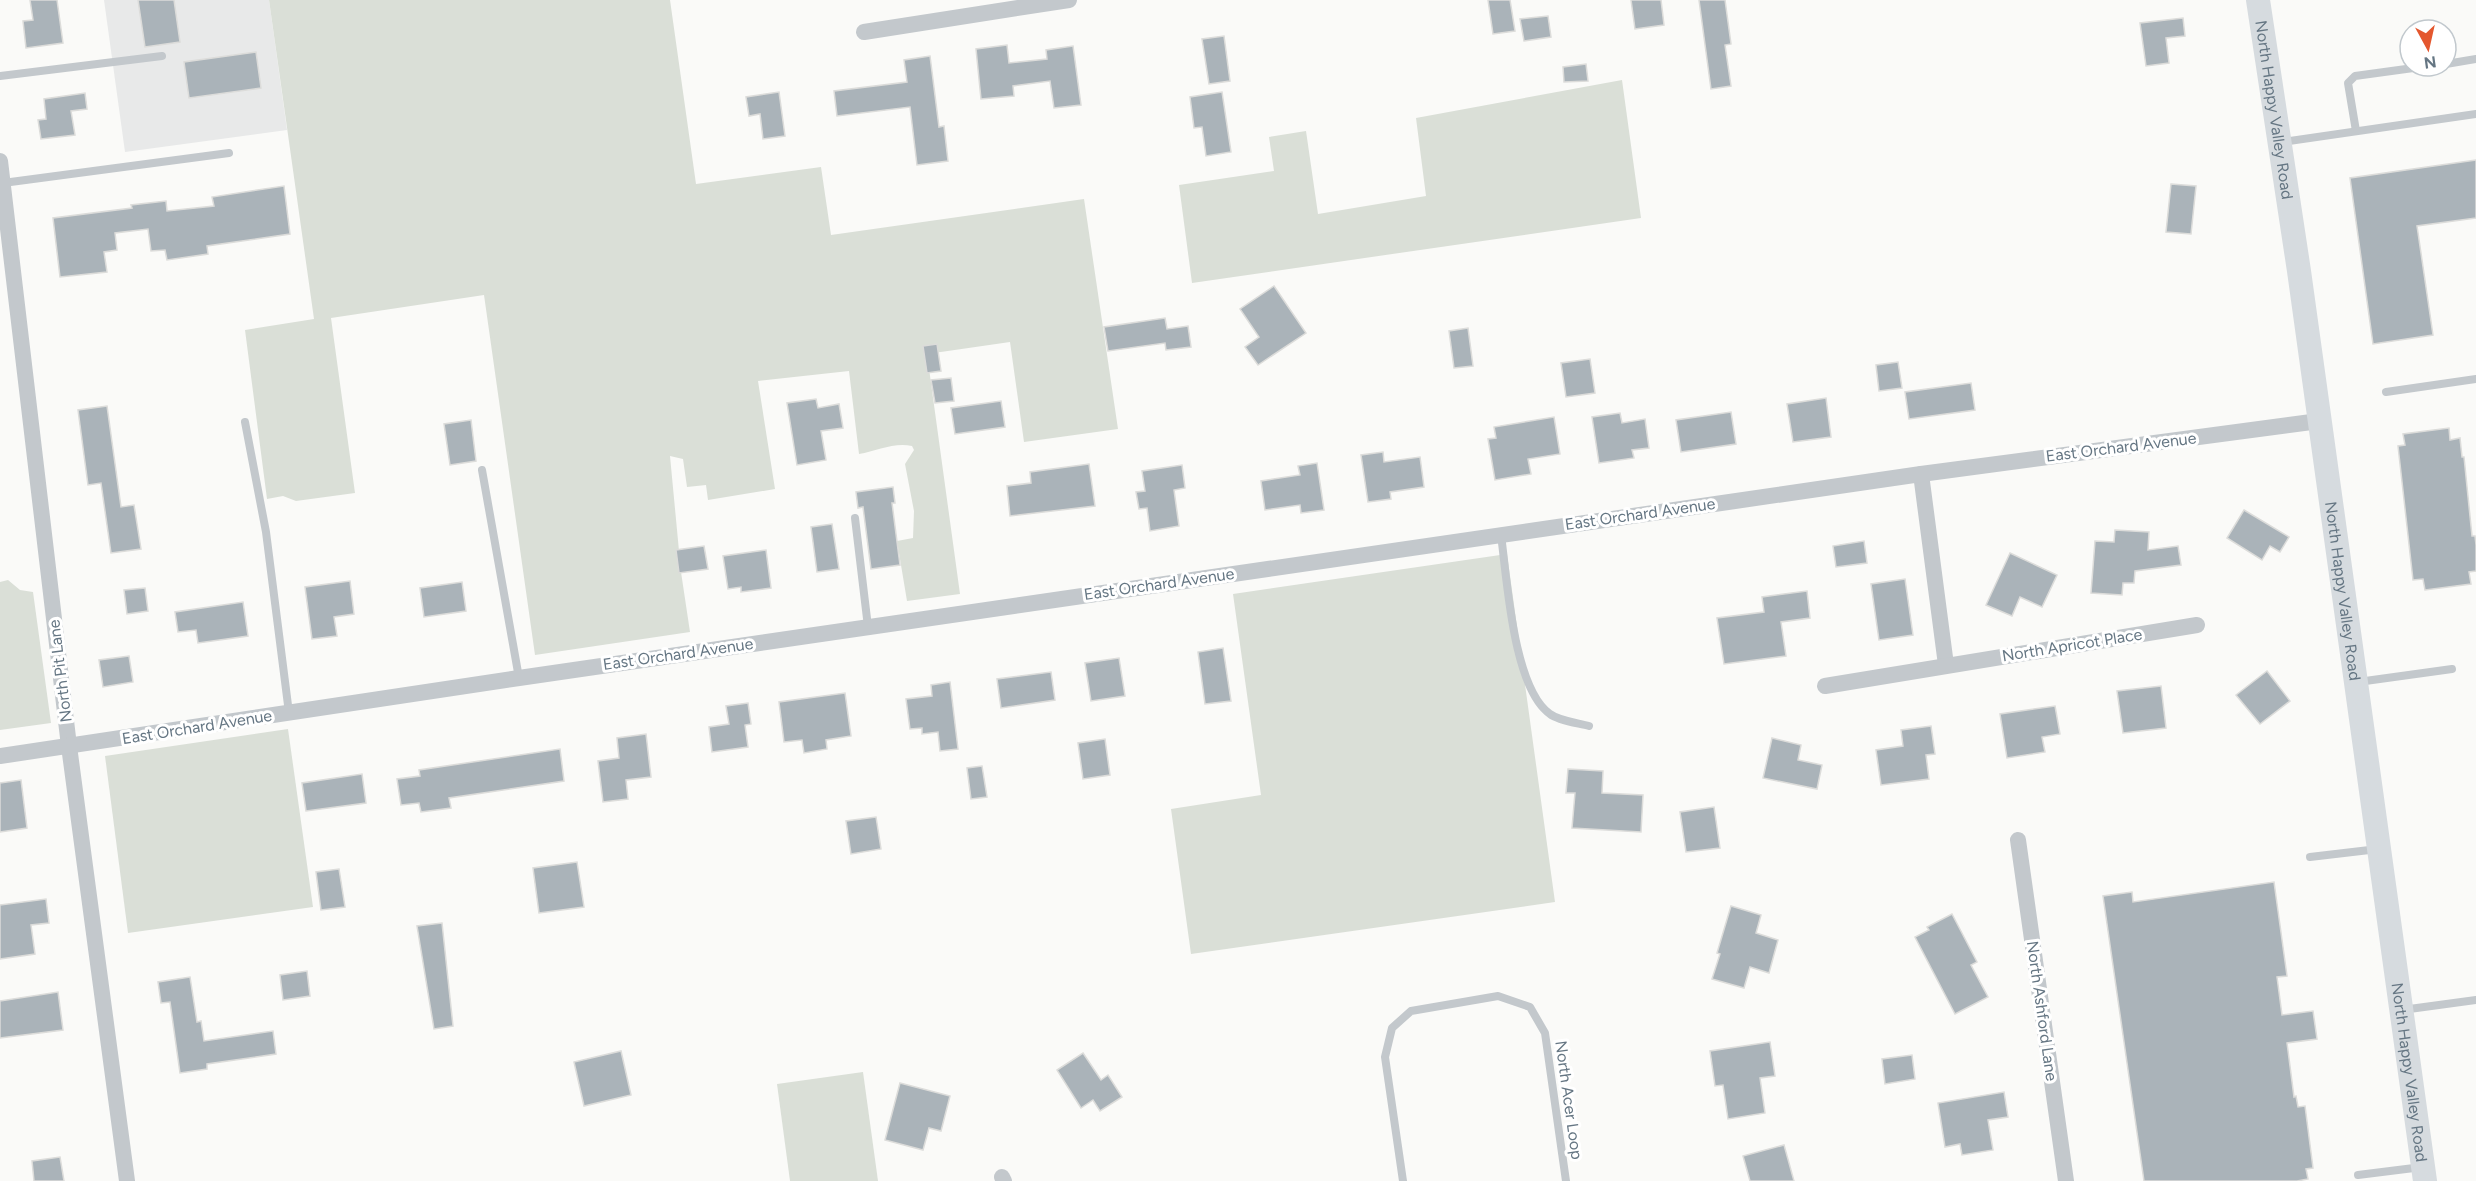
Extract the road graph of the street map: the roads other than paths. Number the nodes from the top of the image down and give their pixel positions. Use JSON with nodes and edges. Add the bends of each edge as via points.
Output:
{"nodes":[{"id":1,"x":1069,"y":0,"type":"edge"},
{"id":2,"x":2258,"y":0,"type":"edge"},
{"id":3,"x":864,"y":32,"type":"dead end"},
{"id":4,"x":162,"y":56,"type":"dead end"},
{"id":5,"x":2476,"y":59,"type":"edge"},
{"id":6,"x":2458,"y":62,"type":"edge"},
{"id":7,"x":2398,"y":70,"type":"edge"},
{"id":8,"x":0,"y":76,"type":"edge"},
{"id":9,"x":2476,"y":114,"type":"edge"},
{"id":10,"x":2356,"y":131,"type":"junction"},
{"id":11,"x":2279,"y":142,"type":"junction"},
{"id":12,"x":229,"y":153,"type":"dead end"},
{"id":13,"x":1,"y":170,"type":"edge"},
{"id":14,"x":2476,"y":379,"type":"edge"},
{"id":15,"x":2386,"y":392,"type":"dead end"},
{"id":16,"x":2319,"y":421,"type":"junction"},
{"id":17,"x":245,"y":422,"type":"dead end"},
{"id":18,"x":482,"y":470,"type":"dead end"},
{"id":19,"x":1921,"y":474,"type":"junction"},
{"id":20,"x":855,"y":518,"type":"dead end"},
{"id":21,"x":1501,"y":535,"type":"junction"},
{"id":22,"x":2197,"y":625,"type":"dead end"},
{"id":23,"x":868,"y":627,"type":"junction"},
{"id":24,"x":1946,"y":665,"type":"junction"},
{"id":25,"x":2452,"y":669,"type":"dead end"},
{"id":26,"x":519,"y":678,"type":"junction"},
{"id":27,"x":2355,"y":682,"type":"junction"},
{"id":28,"x":1826,"y":686,"type":"dead end"},
{"id":29,"x":289,"y":713,"type":"junction"},
{"id":30,"x":1589,"y":726,"type":"dead end"},
{"id":31,"x":69,"y":746,"type":"junction"},
{"id":32,"x":0,"y":756,"type":"edge"},
{"id":33,"x":2018,"y":840,"type":"dead end"},
{"id":34,"x":2378,"y":849,"type":"junction"},
{"id":35,"x":2310,"y":857,"type":"dead end"},
{"id":36,"x":2476,"y":1000,"type":"edge"},
{"id":37,"x":2401,"y":1010,"type":"junction"},
{"id":38,"x":2424,"y":1174,"type":"edge"},
{"id":39,"x":2358,"y":1175,"type":"dead end"},
{"id":40,"x":127,"y":1181,"type":"edge"},
{"id":41,"x":1403,"y":1181,"type":"edge"},
{"id":42,"x":1566,"y":1181,"type":"edge"},
{"id":43,"x":2066,"y":1181,"type":"edge"}],
"edges":[{"from":1,"to":3,"type":"street"},
{"from":2,"to":11,"type":"main road","name":"North Happy Valley Road"},
{"from":4,"to":8,"type":"lane"},
{"from":5,"to":6,"type":"lane"},
{"from":7,"to":10,"type":"lane","via":[[2355,76],[2348,83]]},
{"from":9,"to":10,"type":"lane"},
{"from":10,"to":11,"type":"lane"},
{"from":11,"to":16,"type":"main road","name":"North Happy Valley Road"},
{"from":12,"to":13,"type":"lane"},
{"from":13,"to":31,"type":"street","name":"North Pit Lane"},
{"from":14,"to":15,"type":"lane"},
{"from":16,"to":19,"type":"street","name":"East Orchard Avenue"},
{"from":16,"to":27,"type":"main road","name":"North Happy Valley Road"},
{"from":17,"to":29,"type":"lane","via":[[266,532]]},
{"from":18,"to":26,"type":"lane"},
{"from":19,"to":21,"type":"street","name":"East Orchard Avenue"},
{"from":19,"to":24,"type":"street"},
{"from":20,"to":23,"type":"lane"},
{"from":21,"to":23,"type":"street","name":"East Orchard Avenue"},
{"from":21,"to":30,"type":"lane","via":[[1514,636],[1530,692],[1550,715]]},
{"from":22,"to":24,"type":"street","name":"North Apricot Place"},
{"from":23,"to":26,"type":"street","name":"East Orchard Avenue"},
{"from":24,"to":28,"type":"street","name":"North Apricot Place"},
{"from":25,"to":27,"type":"lane"},
{"from":26,"to":29,"type":"street","name":"East Orchard Avenue"},
{"from":27,"to":34,"type":"main road","name":"North Happy Valley Road"},
{"from":29,"to":31,"type":"street","name":"East Orchard Avenue"},
{"from":31,"to":32,"type":"street","name":"East Orchard Avenue"},
{"from":31,"to":40,"type":"street","name":"North Pit Lane"},
{"from":33,"to":43,"type":"street","name":"North Ashford Lane"},
{"from":34,"to":35,"type":"lane"},
{"from":34,"to":37,"type":"main road","name":"North Happy Valley Road"},
{"from":36,"to":37,"type":"lane"},
{"from":37,"to":38,"type":"main road","name":"North Happy Valley Road"},
{"from":38,"to":39,"type":"lane"},
{"from":41,"to":42,"type":"lane","name":"North Acer Loop","via":[[1385,1057],[1392,1028],[1411,1011],[1498,996],[1530,1007],[1545,1034]]}]}
